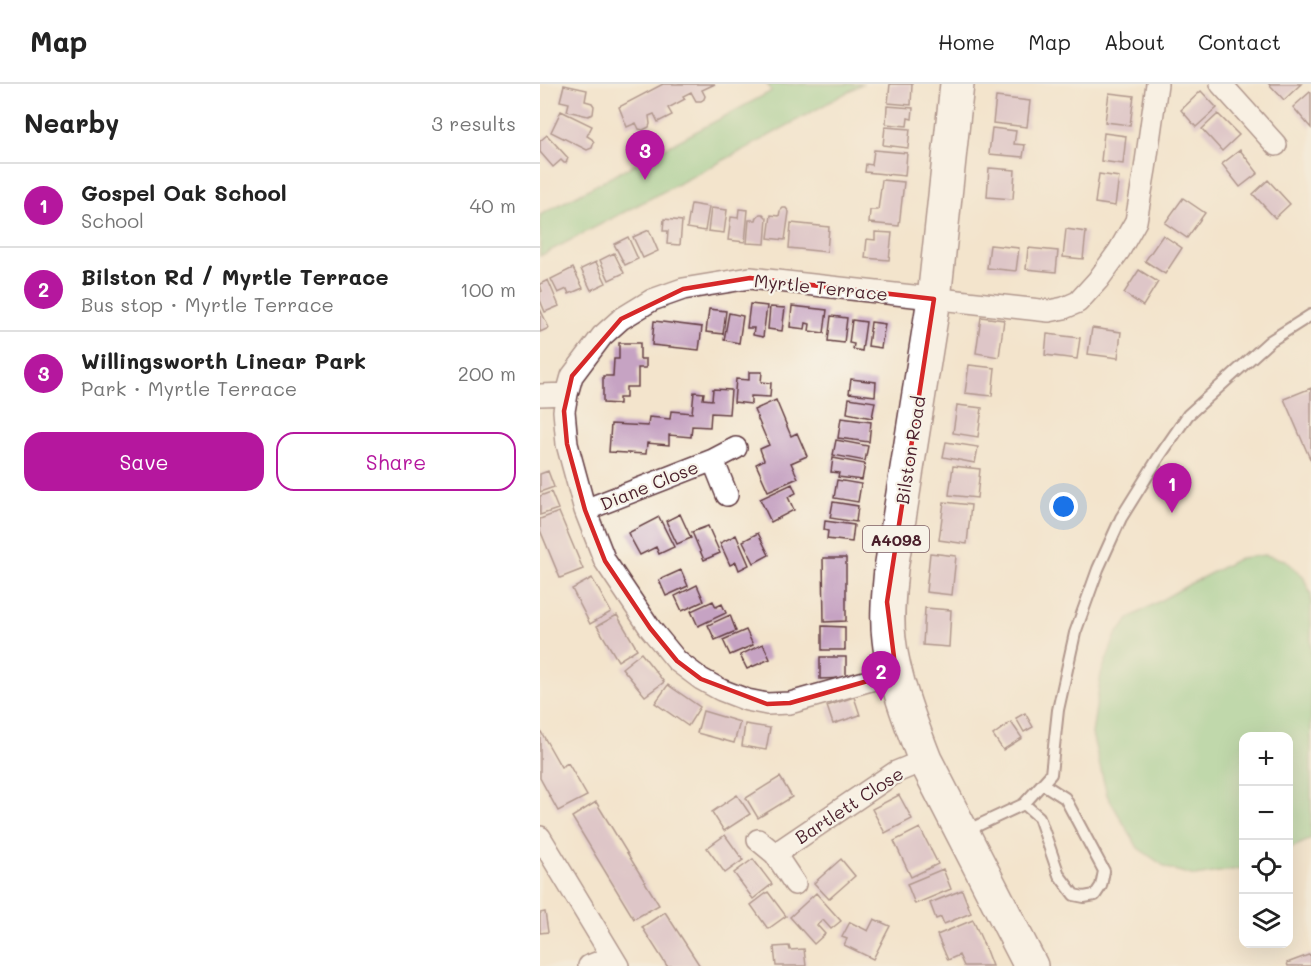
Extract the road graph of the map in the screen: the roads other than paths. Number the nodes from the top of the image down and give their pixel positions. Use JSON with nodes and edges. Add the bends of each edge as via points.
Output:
{"nodes":[{"id":1,"x":957,"y":84,"type":"edge"},
{"id":2,"x":1157,"y":84,"type":"edge"},
{"id":3,"x":1221,"y":84,"type":"edge"},
{"id":4,"x":1276,"y":145,"type":"dead end"},
{"id":5,"x":934,"y":299,"type":"junction"},
{"id":6,"x":1311,"y":315,"type":"edge"},
{"id":7,"x":567,"y":393,"type":"junction"},
{"id":8,"x":540,"y":395,"type":"edge"},
{"id":9,"x":735,"y":448,"type":"dead end"},
{"id":10,"x":712,"y":460,"type":"junction"},
{"id":11,"x":727,"y":495,"type":"dead end"},
{"id":12,"x":585,"y":510,"type":"junction"},
{"id":13,"x":896,"y":673,"type":"junction"},
{"id":14,"x":925,"y":760,"type":"junction"},
{"id":15,"x":1042,"y":784,"type":"junction"},
{"id":16,"x":1024,"y":804,"type":"junction"},
{"id":17,"x":963,"y":832,"type":"junction"},
{"id":18,"x":540,"y":837,"type":"edge"},
{"id":19,"x":758,"y":840,"type":"dead end"},
{"id":20,"x":775,"y":854,"type":"junction"},
{"id":21,"x":795,"y":884,"type":"dead end"},
{"id":22,"x":615,"y":961,"type":"edge"},
{"id":23,"x":589,"y":966,"type":"edge"},
{"id":24,"x":1031,"y":966,"type":"edge"}],
"edges":[{"from":1,"to":5,"type":"main road","name":"Bilston Road","number":"A4098"},
{"from":2,"to":5,"type":"street","name":"Myrtle Terrace","via":[[1136,221],[1119,251],[1078,302],[1049,311]]},
{"from":3,"to":4,"type":"street"},
{"from":5,"to":7,"type":"street","name":"Myrtle Terrace","via":[[750,278],[683,289],[652,300],[602,336],[572,376]]},
{"from":5,"to":13,"type":"main road","name":"Bilston Road","number":"A4098","via":[[887,602]]},
{"from":6,"to":15,"type":"lane","via":[[1270,341],[1188,416],[1121,518],[1075,633],[1058,710],[1051,774]]},
{"from":7,"to":8,"type":"street"},
{"from":7,"to":12,"type":"street","name":"Myrtle Terrace","via":[[567,444]]},
{"from":9,"to":10,"type":"street","name":"Diane Close"},
{"from":10,"to":11,"type":"street","name":"Diane Close"},
{"from":10,"to":12,"type":"street","name":"Diane Close"},
{"from":12,"to":13,"type":"street","name":"Myrtle Terrace","via":[[606,561],[650,628],[677,661],[701,680],[747,700],[790,704]]},
{"from":13,"to":14,"type":"main road","name":"Bilston Road","number":"A4098"},
{"from":14,"to":17,"type":"main road","name":"Bilston Road","number":"A4098"},
{"from":14,"to":20,"type":"street","name":"Bartlett Close","via":[[896,772]]},
{"from":15,"to":16,"type":"lane"},
{"from":15,"to":16,"type":"lane","via":[[1065,798],[1104,871],[1095,894],[1074,895],[1059,875],[1039,817]]},
{"from":16,"to":17,"type":"lane"},
{"from":17,"to":24,"type":"main road","name":"Bilston Road","number":"A4098"},
{"from":18,"to":22,"type":"street"},
{"from":19,"to":20,"type":"street","name":"Bartlett Close"},
{"from":20,"to":21,"type":"street","name":"Bartlett Close"},
{"from":22,"to":23,"type":"street"}]}
